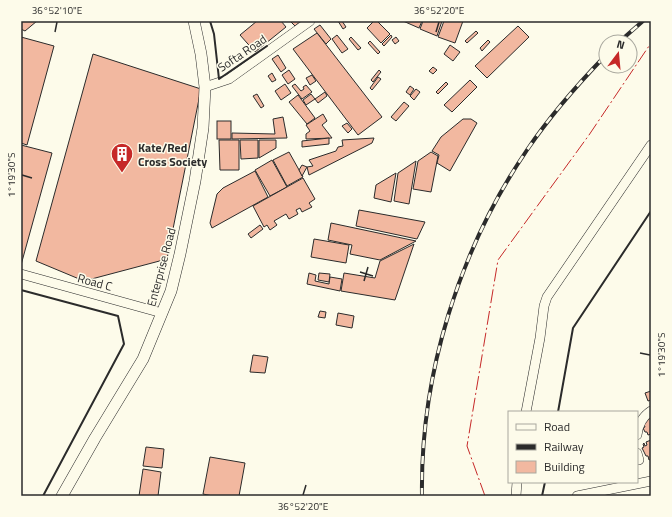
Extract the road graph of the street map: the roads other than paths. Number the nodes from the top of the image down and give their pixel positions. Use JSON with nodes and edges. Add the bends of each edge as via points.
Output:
{"nodes":[{"id":1,"x":194,"y":21,"type":"edge"},
{"id":2,"x":310,"y":21,"type":"edge"},
{"id":3,"x":205,"y":87,"type":"junction"},
{"id":4,"x":651,"y":145,"type":"edge"},
{"id":5,"x":21,"y":274,"type":"edge"},
{"id":6,"x":162,"y":313,"type":"junction"},
{"id":7,"x":526,"y":411,"type":"edge"},
{"id":8,"x":651,"y":411,"type":"edge"},
{"id":9,"x":638,"y":427,"type":"edge"},
{"id":10,"x":651,"y":481,"type":"edge"},
{"id":11,"x":517,"y":483,"type":"edge"},
{"id":12,"x":62,"y":496,"type":"edge"},
{"id":13,"x":516,"y":496,"type":"edge"},
{"id":14,"x":577,"y":496,"type":"edge"}],
"edges":[{"from":1,"to":3,"type":"main road","name":"Enterprise Road"},
{"from":2,"to":3,"type":"street","name":"Softa Road","via":[[229,79]]},
{"from":3,"to":6,"type":"main road","name":"Enterprise Road","via":[[203,128],[195,181],[171,291]]},
{"from":4,"to":7,"type":"street","via":[[547,297]]},
{"from":5,"to":6,"type":"street","name":"Road C"},
{"from":6,"to":12,"type":"main road","name":"Enterprise Road","via":[[143,359]]},
{"from":8,"to":9,"type":"street","via":[[641,420]]},
{"from":10,"to":14,"type":"street"},
{"from":11,"to":13,"type":"street"}]}
